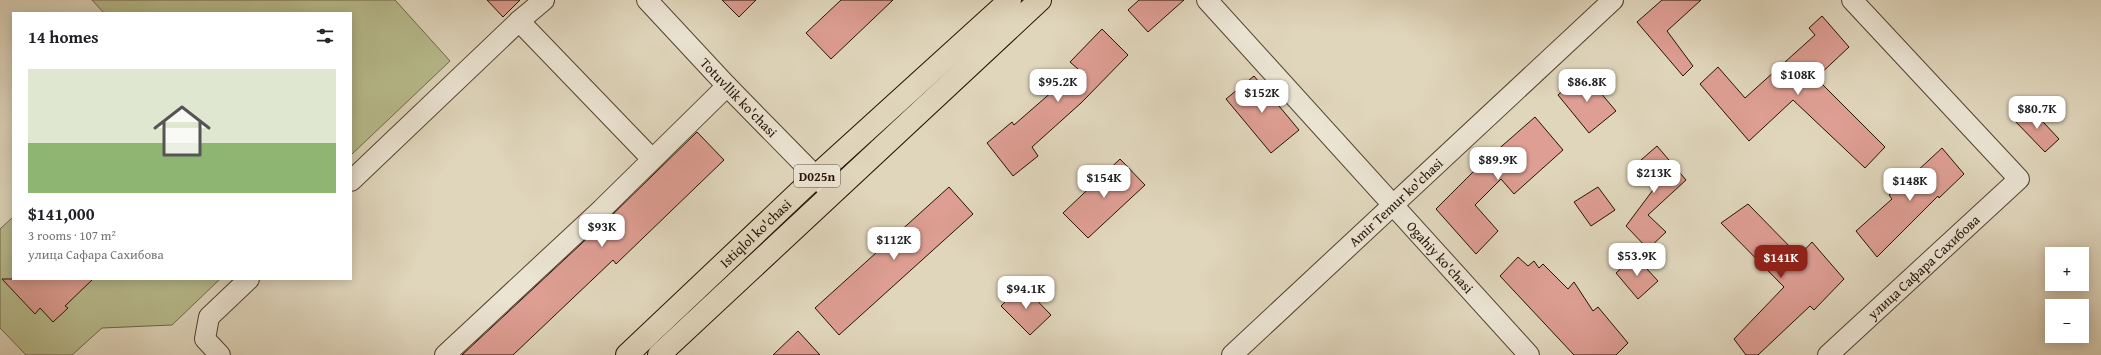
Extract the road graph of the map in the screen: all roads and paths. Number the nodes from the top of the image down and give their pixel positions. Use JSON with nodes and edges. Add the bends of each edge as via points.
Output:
{"nodes":[{"id":1,"x":544,"y":0,"type":"edge"},
{"id":2,"x":647,"y":0,"type":"edge"},
{"id":3,"x":1010,"y":0,"type":"edge"},
{"id":4,"x":1040,"y":0,"type":"edge"},
{"id":5,"x":1613,"y":0,"type":"edge"},
{"id":6,"x":1852,"y":0,"type":"edge"},
{"id":7,"x":1209,"y":1,"type":"edge"},
{"id":8,"x":519,"y":21,"type":"junction"},
{"id":9,"x":727,"y":86,"type":"junction"},
{"id":10,"x":652,"y":160,"type":"junction"},
{"id":11,"x":816,"y":177,"type":"junction"},
{"id":12,"x":352,"y":180,"type":"edge"},
{"id":13,"x":832,"y":194,"type":"junction"},
{"id":14,"x":1391,"y":205,"type":"junction"},
{"id":15,"x":248,"y":280,"type":"edge"},
{"id":16,"x":220,"y":355,"type":"edge"},
{"id":17,"x":445,"y":355,"type":"edge"},
{"id":18,"x":627,"y":355,"type":"edge"},
{"id":19,"x":659,"y":355,"type":"edge"},
{"id":20,"x":1232,"y":355,"type":"edge"},
{"id":21,"x":1529,"y":355,"type":"edge"},
{"id":22,"x":1828,"y":355,"type":"edge"}],
"edges":[{"from":1,"to":8,"type":"street"},
{"from":2,"to":9,"type":"street","name":"Totuvllik ko'chasi"},
{"from":3,"to":11,"type":"main road","name":"Istiqlol ko'chasi","number":"D025n"},
{"from":4,"to":13,"type":"main road","name":"Istiqlol ko'chasi","number":"D025n"},
{"from":5,"to":14,"type":"street","name":"Amir Temur ko'chasi"},
{"from":6,"to":22,"type":"street","name":"улица Сафара Сахибова","via":[[2019,179]]},
{"from":7,"to":14,"type":"street","name":"Ogahiy ko'chasi"},
{"from":8,"to":10,"type":"street"},
{"from":8,"to":12,"type":"street"},
{"from":9,"to":10,"type":"street"},
{"from":9,"to":11,"type":"street","name":"Totuvllik ko'chasi"},
{"from":10,"to":17,"type":"street"},
{"from":11,"to":13,"type":"street","name":"Totuvllik ko'chasi"},
{"from":11,"to":18,"type":"main road","name":"Istiqlol ko'chasi","number":"D025n"},
{"from":13,"to":19,"type":"main road","name":"Istiqlol ko'chasi","number":"D025n"},
{"from":14,"to":20,"type":"street","name":"Amir Temur ko'chasi"},
{"from":14,"to":21,"type":"street","name":"Ogahiy ko'chasi"},
{"from":15,"to":16,"type":"street","via":[[209,317],[205,339]]}]}
